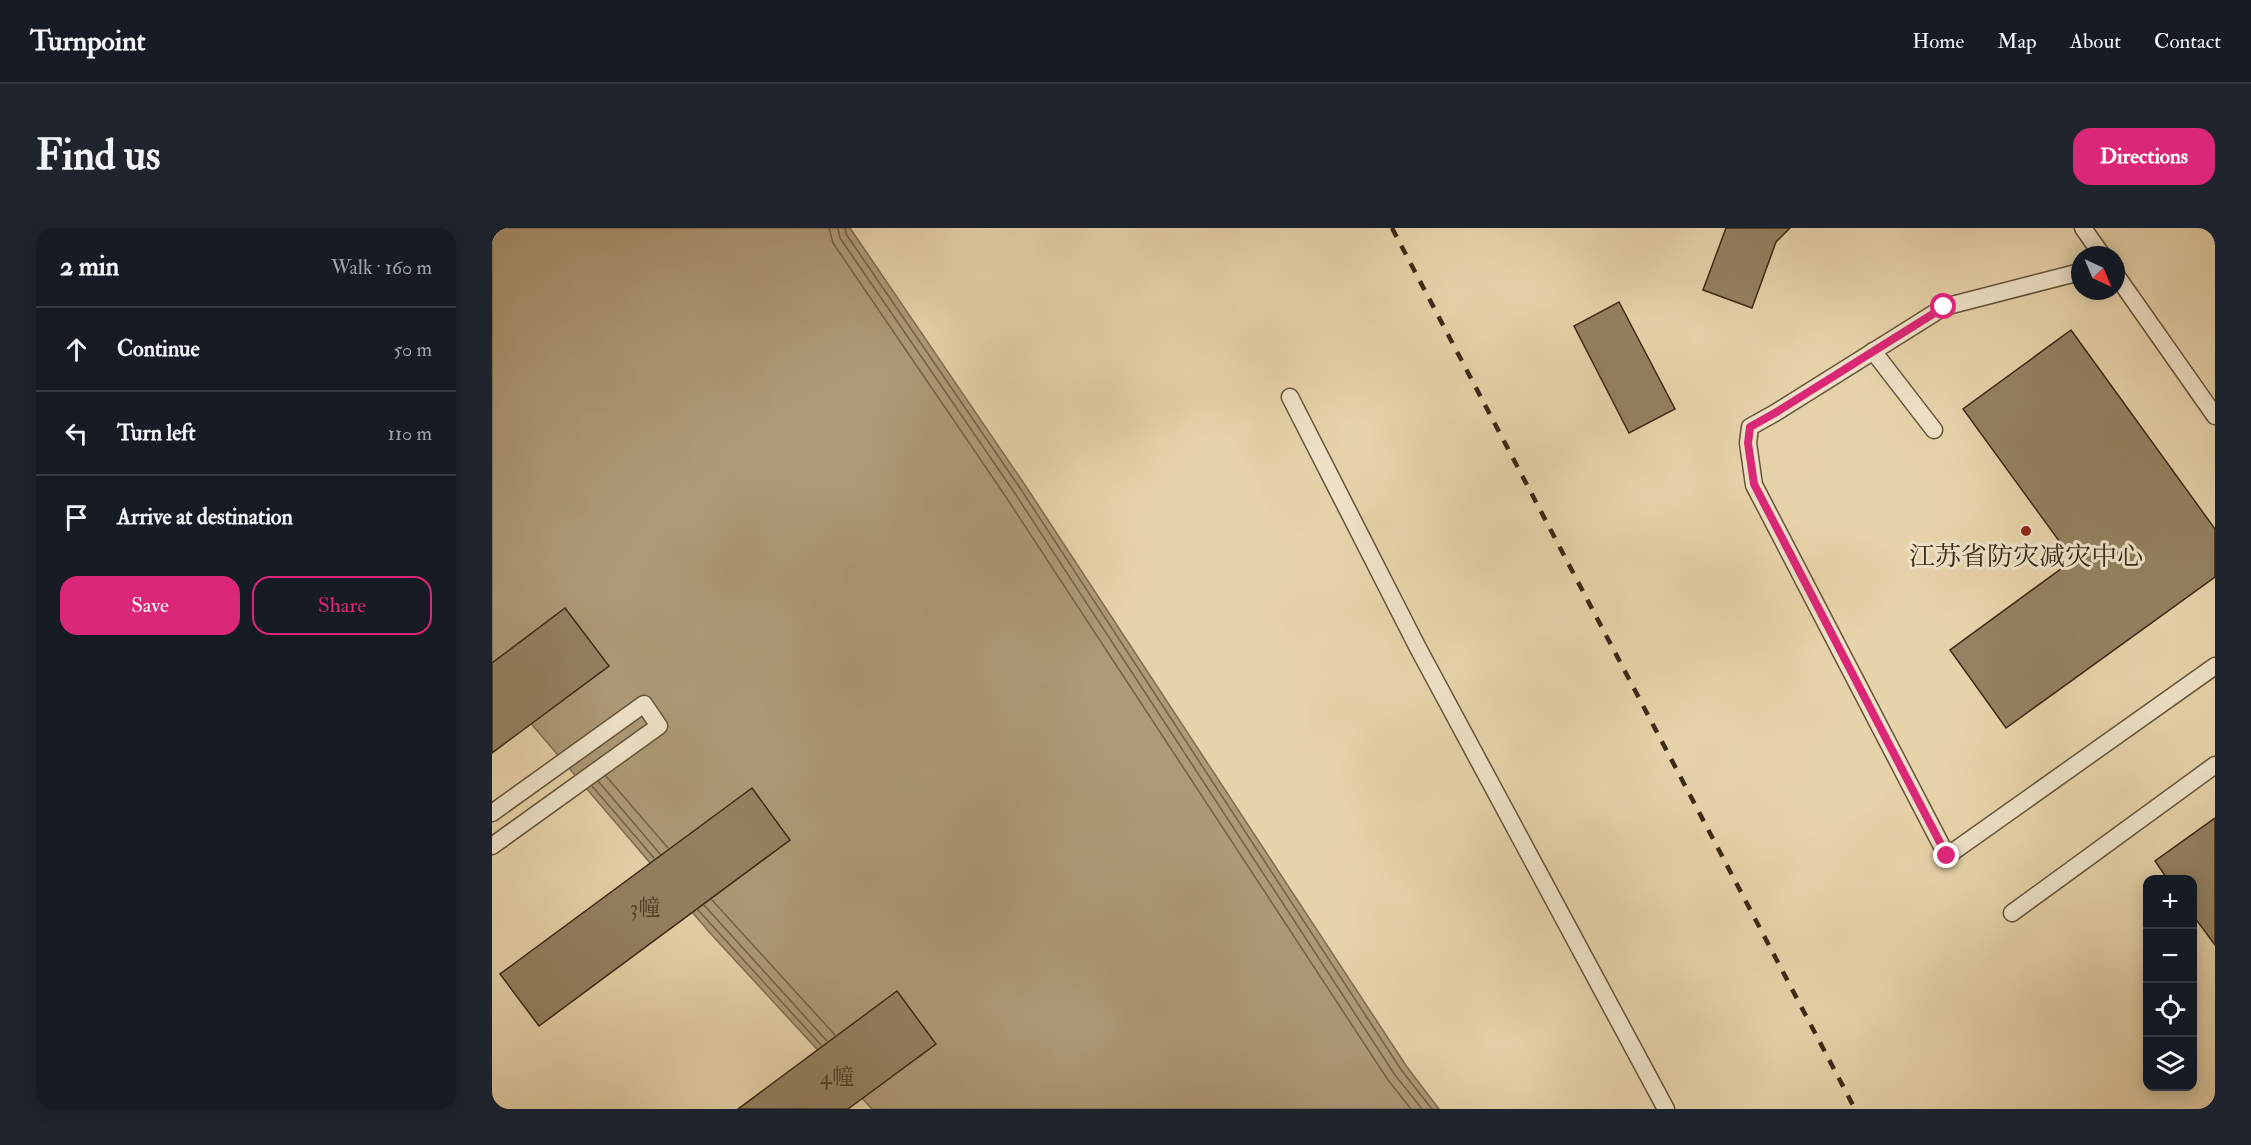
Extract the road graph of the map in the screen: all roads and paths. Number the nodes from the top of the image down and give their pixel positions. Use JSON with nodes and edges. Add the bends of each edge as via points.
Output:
{"nodes":[{"id":1,"x":2083,"y":228,"type":"edge"},
{"id":2,"x":2096,"y":246,"type":"edge"},
{"id":3,"x":2071,"y":274,"type":"edge"},
{"id":4,"x":2125,"y":287,"type":"edge"},
{"id":5,"x":1873,"y":351,"type":"junction"},
{"id":6,"x":1290,"y":397,"type":"dead end"},
{"id":7,"x":2215,"y":416,"type":"edge"},
{"id":8,"x":1934,"y":430,"type":"dead end"},
{"id":9,"x":2215,"y":666,"type":"edge"},
{"id":10,"x":2215,"y":765,"type":"edge"},
{"id":11,"x":492,"y":813,"type":"edge"},
{"id":12,"x":492,"y":846,"type":"edge"},
{"id":13,"x":2012,"y":913,"type":"dead end"},
{"id":14,"x":1666,"y":1109,"type":"edge"}],
"edges":[{"from":1,"to":2,"type":"lane"},
{"from":3,"to":5,"type":"lane","via":[[1944,307]]},
{"from":4,"to":7,"type":"lane"},
{"from":5,"to":8,"type":"lane"},
{"from":5,"to":9,"type":"lane","via":[[1750,427],[1750,463],[1754,484],[1947,856]]},
{"from":6,"to":14,"type":"lane","via":[[1418,648]]},
{"from":10,"to":13,"type":"lane"},
{"from":11,"to":12,"type":"lane","via":[[644,704],[659,726]]}]}
